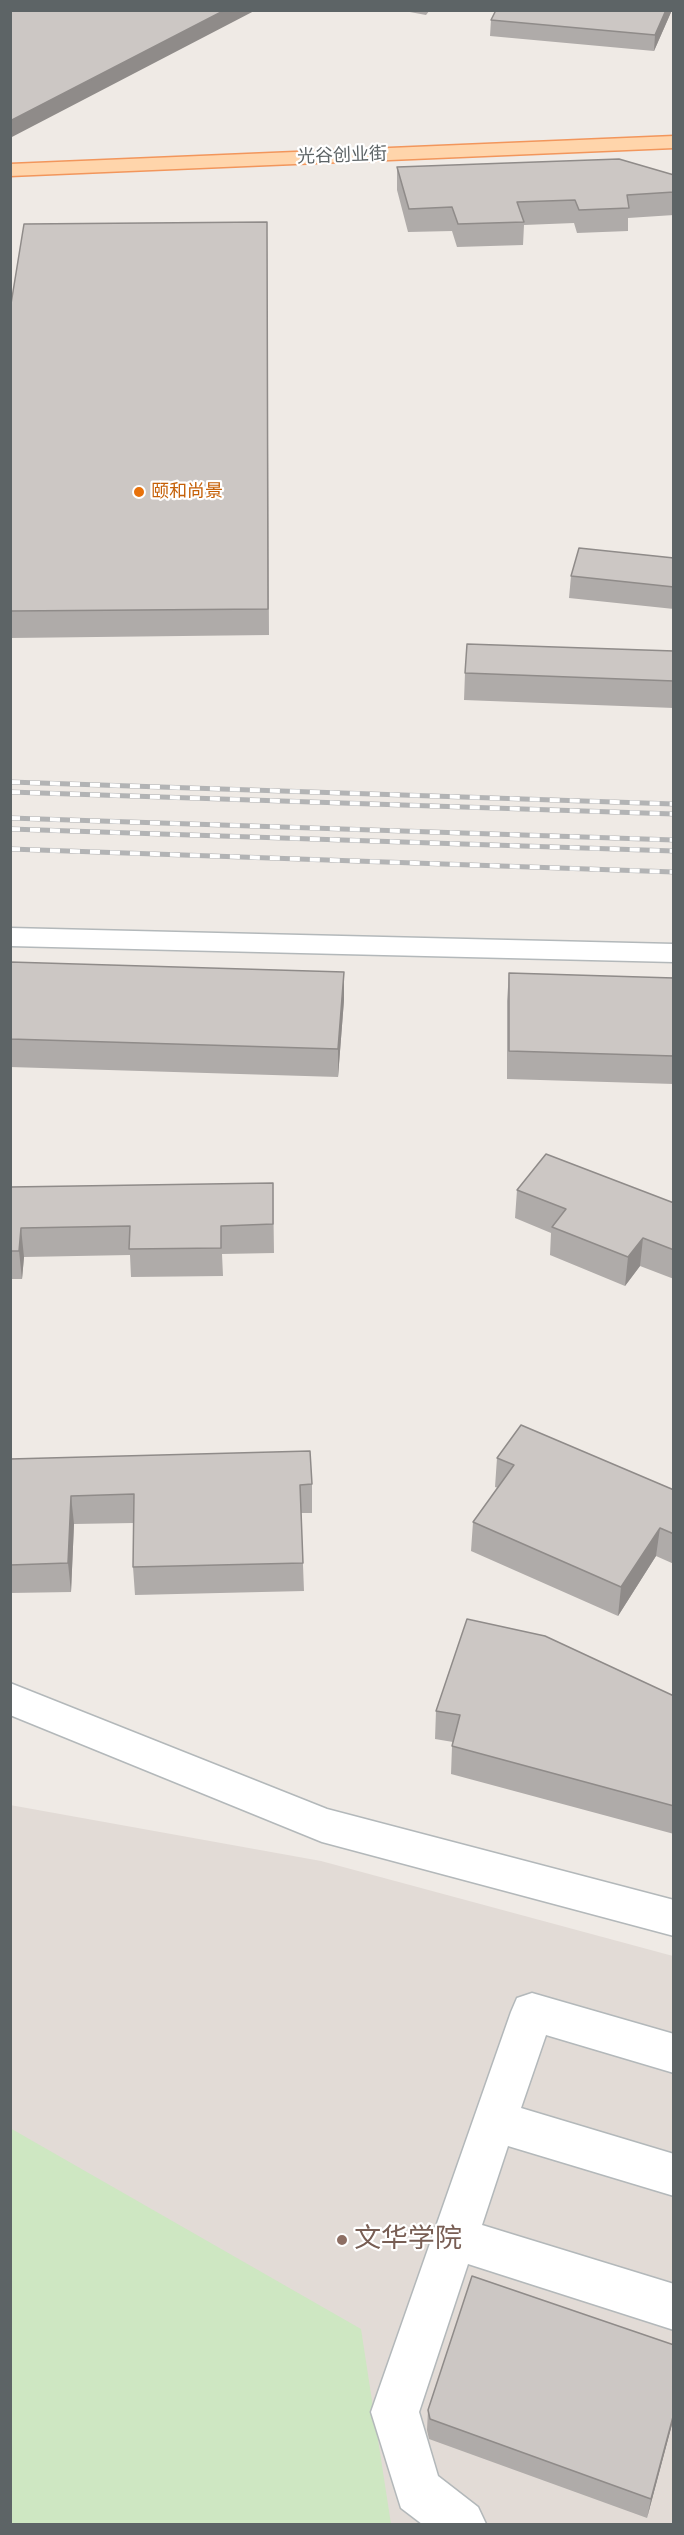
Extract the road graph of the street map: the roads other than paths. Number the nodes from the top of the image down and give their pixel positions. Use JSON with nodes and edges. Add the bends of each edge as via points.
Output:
{"nodes":[{"id":1,"x":674,"y":142,"type":"edge"},
{"id":2,"x":674,"y":156,"type":"edge"},
{"id":3,"x":10,"y":170,"type":"edge"},
{"id":4,"x":10,"y":184,"type":"edge"},
{"id":5,"x":10,"y":937,"type":"edge"},
{"id":6,"x":674,"y":952,"type":"edge"},
{"id":7,"x":10,"y":1698,"type":"edge"},
{"id":8,"x":674,"y":1918,"type":"edge"},
{"id":9,"x":674,"y":2054,"type":"edge"},
{"id":10,"x":495,"y":2121,"type":"junction"},
{"id":11,"x":674,"y":2175,"type":"edge"},
{"id":12,"x":454,"y":2238,"type":"junction"},
{"id":13,"x":674,"y":2307,"type":"edge"},
{"id":14,"x":461,"y":2524,"type":"edge"}],
"edges":[{"from":1,"to":3,"type":"main road","name":"光谷创业街"},
{"from":2,"to":4,"type":"main road","name":"光谷创业街"},
{"from":5,"to":6,"type":"street"},
{"from":7,"to":8,"type":"street","via":[[322,1826]]},
{"from":9,"to":10,"type":"street","via":[[532,2012]]},
{"from":10,"to":11,"type":"street"},
{"from":10,"to":12,"type":"street"},
{"from":12,"to":13,"type":"street"},
{"from":12,"to":14,"type":"street","via":[[395,2412],[418,2491]]}]}
